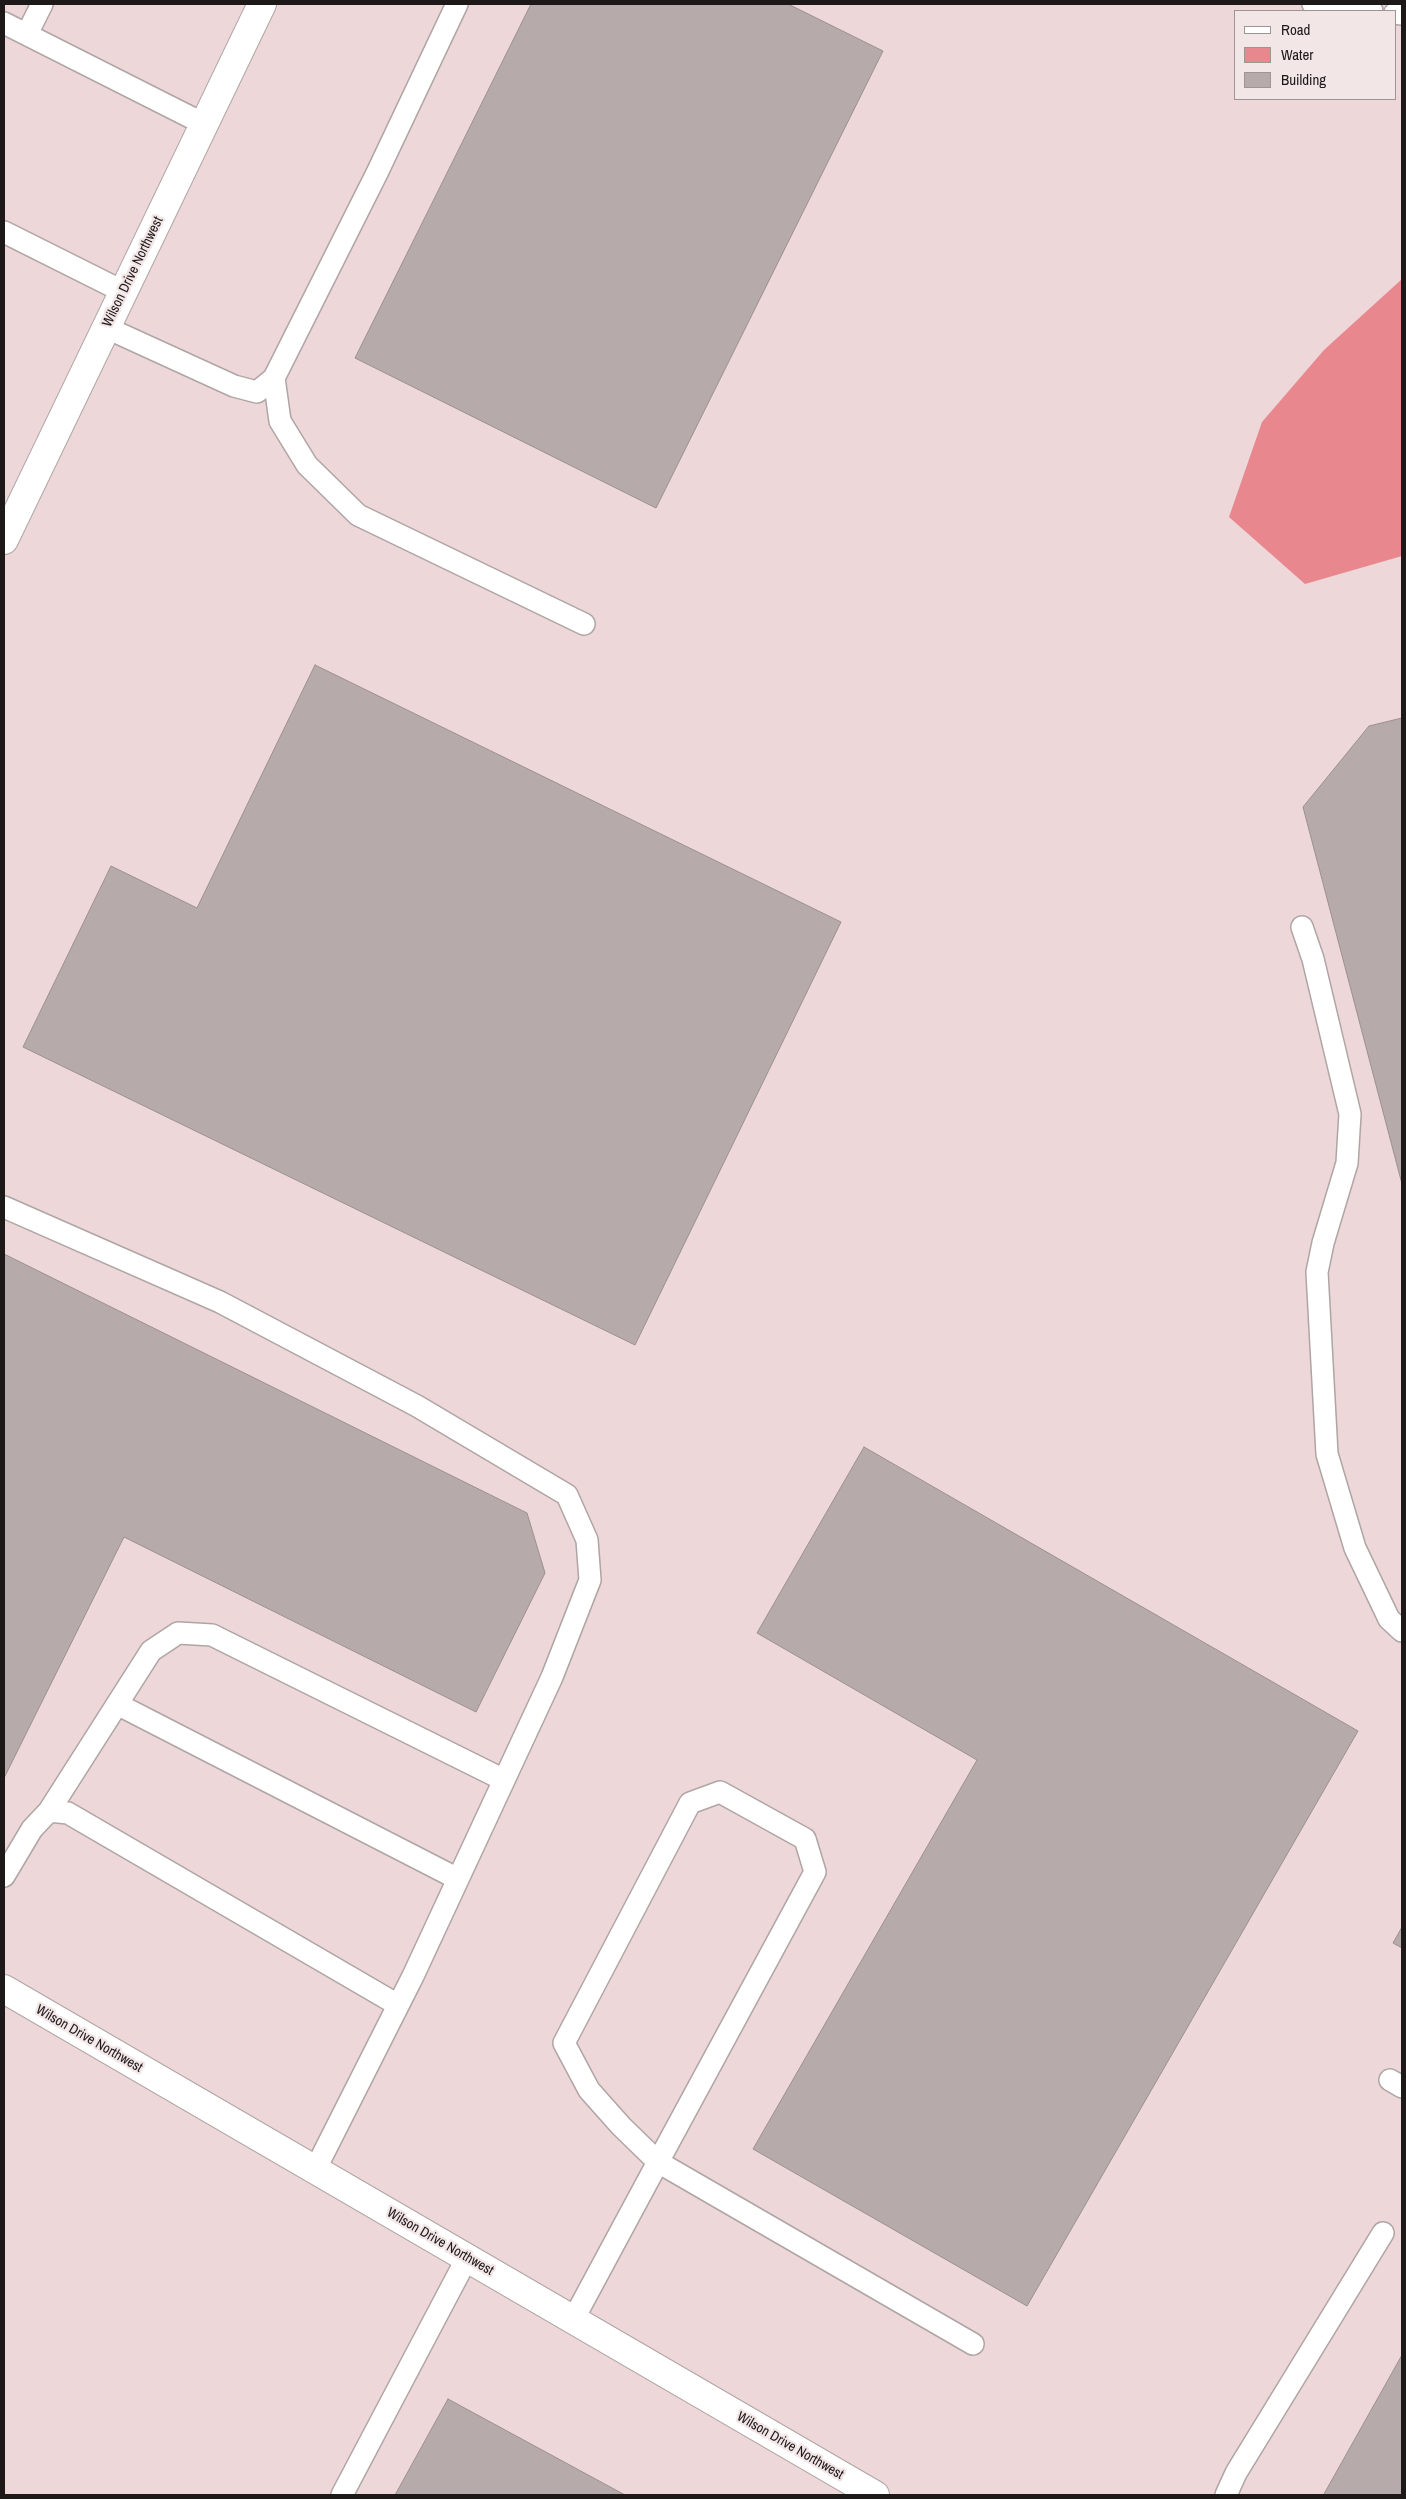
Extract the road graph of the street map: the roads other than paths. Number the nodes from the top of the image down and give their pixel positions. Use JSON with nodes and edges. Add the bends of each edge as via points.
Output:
{"nodes":[{"id":1,"x":42,"y":4,"type":"edge"},
{"id":2,"x":262,"y":4,"type":"edge"},
{"id":3,"x":457,"y":4,"type":"edge"},
{"id":4,"x":1313,"y":4,"type":"edge"},
{"id":5,"x":1356,"y":10,"type":"edge"},
{"id":6,"x":4,"y":23,"type":"edge"},
{"id":7,"x":27,"y":34,"type":"junction"},
{"id":8,"x":204,"y":124,"type":"junction"},
{"id":9,"x":4,"y":232,"type":"edge"},
{"id":10,"x":124,"y":292,"type":"junction"},
{"id":11,"x":106,"y":328,"type":"junction"},
{"id":12,"x":274,"y":378,"type":"junction"},
{"id":13,"x":4,"y":540,"type":"edge"},
{"id":14,"x":584,"y":624,"type":"dead end"},
{"id":15,"x":1302,"y":927,"type":"dead end"},
{"id":16,"x":4,"y":1207,"type":"edge"},
{"id":17,"x":1402,"y":1631,"type":"edge"},
{"id":18,"x":117,"y":1704,"type":"junction"},
{"id":19,"x":504,"y":1780,"type":"junction"},
{"id":20,"x":49,"y":1811,"type":"junction"},
{"id":21,"x":4,"y":1876,"type":"edge"},
{"id":22,"x":458,"y":1879,"type":"junction"},
{"id":23,"x":4,"y":1989,"type":"edge"},
{"id":24,"x":398,"y":2005,"type":"junction"},
{"id":25,"x":658,"y":2162,"type":"junction"},
{"id":26,"x":316,"y":2170,"type":"junction"},
{"id":27,"x":1382,"y":2233,"type":"dead end"},
{"id":28,"x":468,"y":2258,"type":"junction"},
{"id":29,"x":573,"y":2320,"type":"junction"},
{"id":30,"x":973,"y":2344,"type":"dead end"},
{"id":31,"x":342,"y":2495,"type":"edge"},
{"id":32,"x":875,"y":2495,"type":"edge"},
{"id":33,"x":1226,"y":2495,"type":"edge"}],
"edges":[{"from":1,"to":7,"type":"lane"},
{"from":2,"to":8,"type":"street","name":"Wilson Drive Northwest"},
{"from":3,"to":12,"type":"lane"},
{"from":4,"to":5,"type":"lane"},
{"from":6,"to":7,"type":"lane"},
{"from":7,"to":8,"type":"lane"},
{"from":8,"to":10,"type":"street","name":"Wilson Drive Northwest"},
{"from":9,"to":10,"type":"lane"},
{"from":10,"to":11,"type":"street","name":"Wilson Drive Northwest"},
{"from":11,"to":12,"type":"lane","via":[[234,386],[257,392]]},
{"from":11,"to":13,"type":"street","name":"Wilson Drive Northwest"},
{"from":12,"to":14,"type":"lane","via":[[280,421],[307,465],[358,515]]},
{"from":15,"to":17,"type":"lane","via":[[1313,959],[1350,1114],[1347,1163],[1317,1272],[1327,1454],[1355,1548],[1389,1618]]},
{"from":16,"to":19,"type":"lane","via":[[220,1302],[416,1406],[567,1495],[587,1540],[590,1580],[552,1677]]},
{"from":18,"to":19,"type":"lane","via":[[151,1651],[178,1633],[212,1635]]},
{"from":18,"to":20,"type":"lane"},
{"from":18,"to":22,"type":"lane"},
{"from":19,"to":22,"type":"lane"},
{"from":20,"to":21,"type":"lane","via":[[32,1829]]},
{"from":20,"to":24,"type":"lane","via":[[68,1813]]},
{"from":22,"to":24,"type":"lane"},
{"from":23,"to":26,"type":"street","name":"Wilson Drive Northwest"},
{"from":24,"to":26,"type":"lane"},
{"from":25,"to":25,"type":"lane","via":[[815,1872],[805,1839],[720,1792],[690,1803],[564,2043],[589,2090]]},
{"from":25,"to":29,"type":"lane"},
{"from":25,"to":30,"type":"lane"},
{"from":26,"to":28,"type":"street","name":"Wilson Drive Northwest"},
{"from":27,"to":33,"type":"lane","via":[[1236,2472]]},
{"from":28,"to":29,"type":"street","name":"Wilson Drive Northwest"},
{"from":28,"to":31,"type":"lane"},
{"from":29,"to":32,"type":"street","name":"Wilson Drive Northwest"}]}
